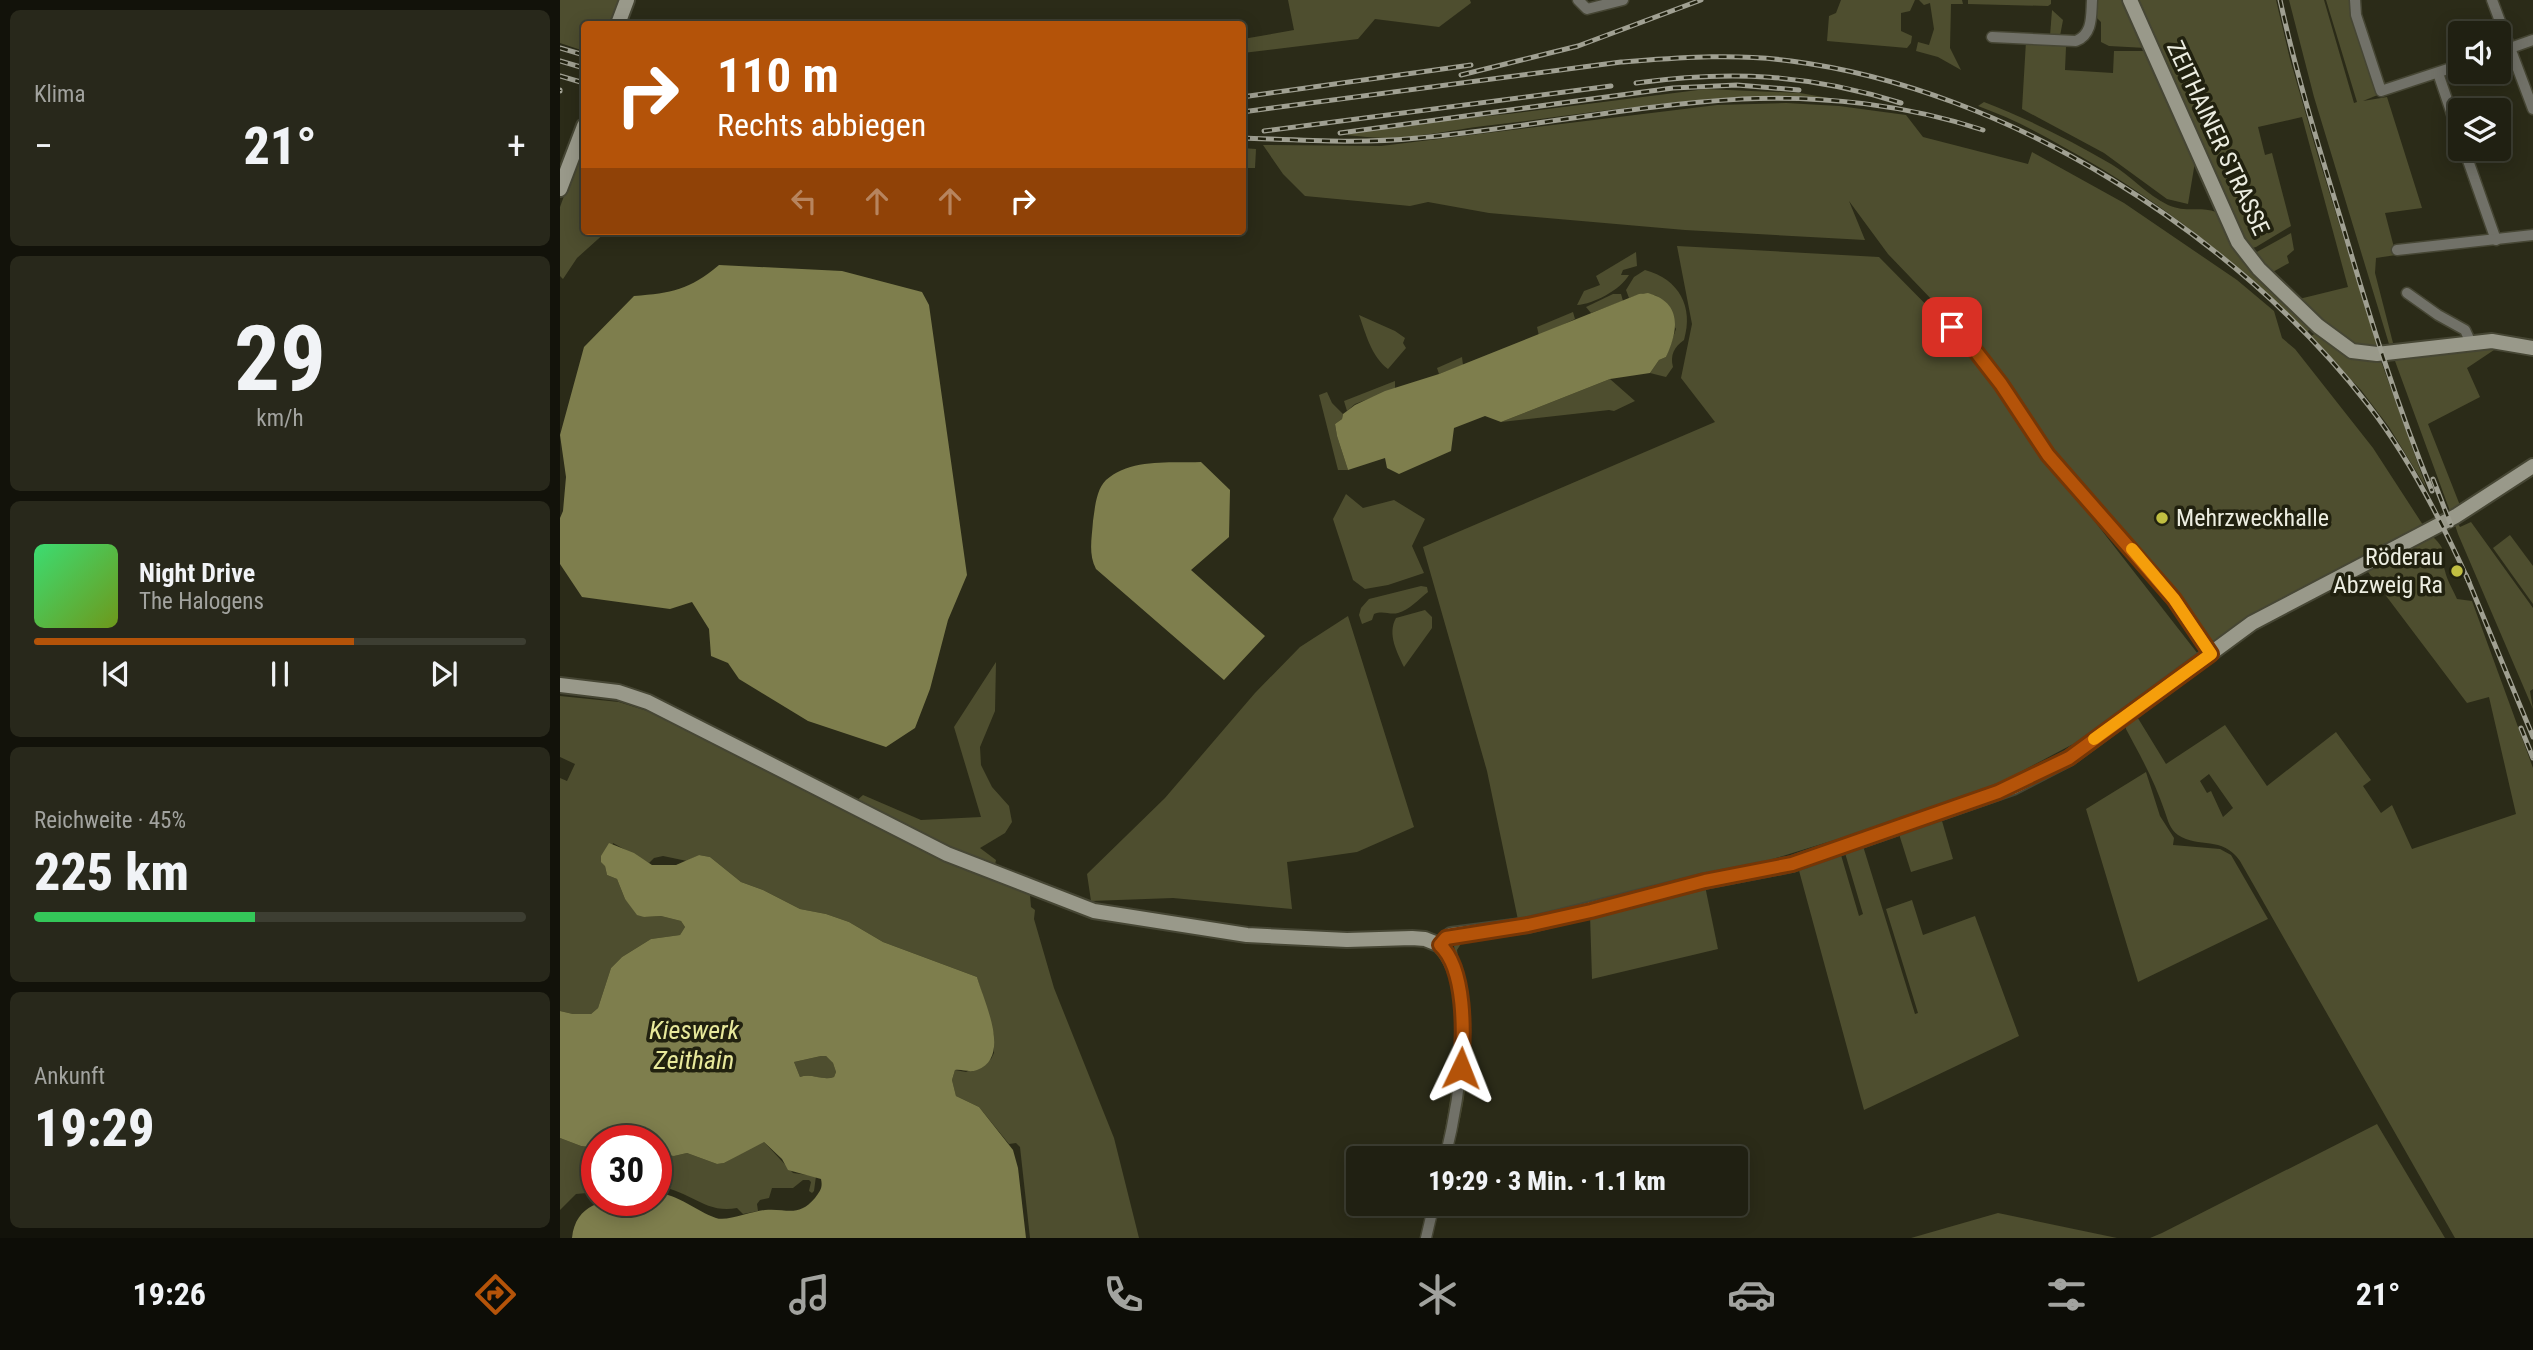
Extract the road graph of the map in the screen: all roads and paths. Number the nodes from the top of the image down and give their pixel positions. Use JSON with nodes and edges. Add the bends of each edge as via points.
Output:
{"nodes":[{"id":1,"x":627,"y":0,"type":"edge"},
{"id":2,"x":1578,"y":0,"type":"edge"},
{"id":3,"x":1623,"y":0,"type":"edge"},
{"id":4,"x":2092,"y":0,"type":"edge"},
{"id":5,"x":2130,"y":0,"type":"edge"},
{"id":6,"x":2355,"y":0,"type":"edge"},
{"id":7,"x":2492,"y":0,"type":"edge"},
{"id":8,"x":619,"y":21,"type":"edge"},
{"id":9,"x":2500,"y":21,"type":"edge"},
{"id":10,"x":1992,"y":37,"type":"dead end"},
{"id":11,"x":2533,"y":40,"type":"edge"},
{"id":12,"x":2511,"y":48,"type":"edge"},
{"id":13,"x":2511,"y":51,"type":"edge"},
{"id":14,"x":2448,"y":69,"type":"edge"},
{"id":15,"x":2438,"y":73,"type":"junction"},
{"id":16,"x":2448,"y":103,"type":"edge"},
{"id":17,"x":2533,"y":109,"type":"edge"},
{"id":18,"x":581,"y":134,"type":"edge"},
{"id":19,"x":2468,"y":161,"type":"edge"},
{"id":20,"x":560,"y":189,"type":"edge"},
{"id":21,"x":2533,"y":235,"type":"edge"},
{"id":22,"x":2496,"y":240,"type":"junction"},
{"id":23,"x":2397,"y":250,"type":"dead end"},
{"id":24,"x":2407,"y":293,"type":"dead end"},
{"id":25,"x":1952,"y":327,"type":"dead end"},
{"id":26,"x":2471,"y":343,"type":"junction"},
{"id":27,"x":2533,"y":348,"type":"edge"},
{"id":28,"x":2533,"y":466,"type":"edge"},
{"id":29,"x":2211,"y":654,"type":"junction"},
{"id":30,"x":560,"y":685,"type":"edge"},
{"id":31,"x":1440,"y":945,"type":"junction"},
{"id":32,"x":1447,"y":1146,"type":"edge"},
{"id":33,"x":1431,"y":1216,"type":"edge"},
{"id":34,"x":1426,"y":1238,"type":"edge"}],
"edges":[{"from":1,"to":8,"type":"street"},
{"from":2,"to":3,"type":"street","via":[[1587,9]]},
{"from":4,"to":10,"type":"street","via":[[2091,26],[2076,41]]},
{"from":5,"to":26,"type":"street","name":"ZEITHAINER STRASSE","via":[[2238,242],[2259,269],[2318,326],[2344,347],[2365,355]]},
{"from":6,"to":15,"type":"street","via":[[2381,91]]},
{"from":7,"to":9,"type":"street"},
{"from":11,"to":12,"type":"street"},
{"from":13,"to":17,"type":"street"},
{"from":14,"to":15,"type":"street"},
{"from":15,"to":16,"type":"street"},
{"from":18,"to":20,"type":"street"},
{"from":19,"to":22,"type":"street"},
{"from":21,"to":22,"type":"street"},
{"from":22,"to":23,"type":"street"},
{"from":24,"to":26,"type":"street","via":[[2465,330]]},
{"from":25,"to":29,"type":"street","via":[[2001,384],[2048,455],[2174,599]]},
{"from":26,"to":27,"type":"street"},
{"from":28,"to":29,"type":"street","via":[[2456,516],[2252,623]]},
{"from":29,"to":31,"type":"street","via":[[2069,758],[1998,792],[1792,864],[1528,925],[1451,935]]},
{"from":30,"to":31,"type":"street","via":[[618,692],[648,702],[947,854],[1094,911],[1247,935],[1412,938]]},
{"from":31,"to":32,"type":"street","via":[[1453,965],[1463,1034],[1459,1090]]},
{"from":33,"to":34,"type":"street"}]}
